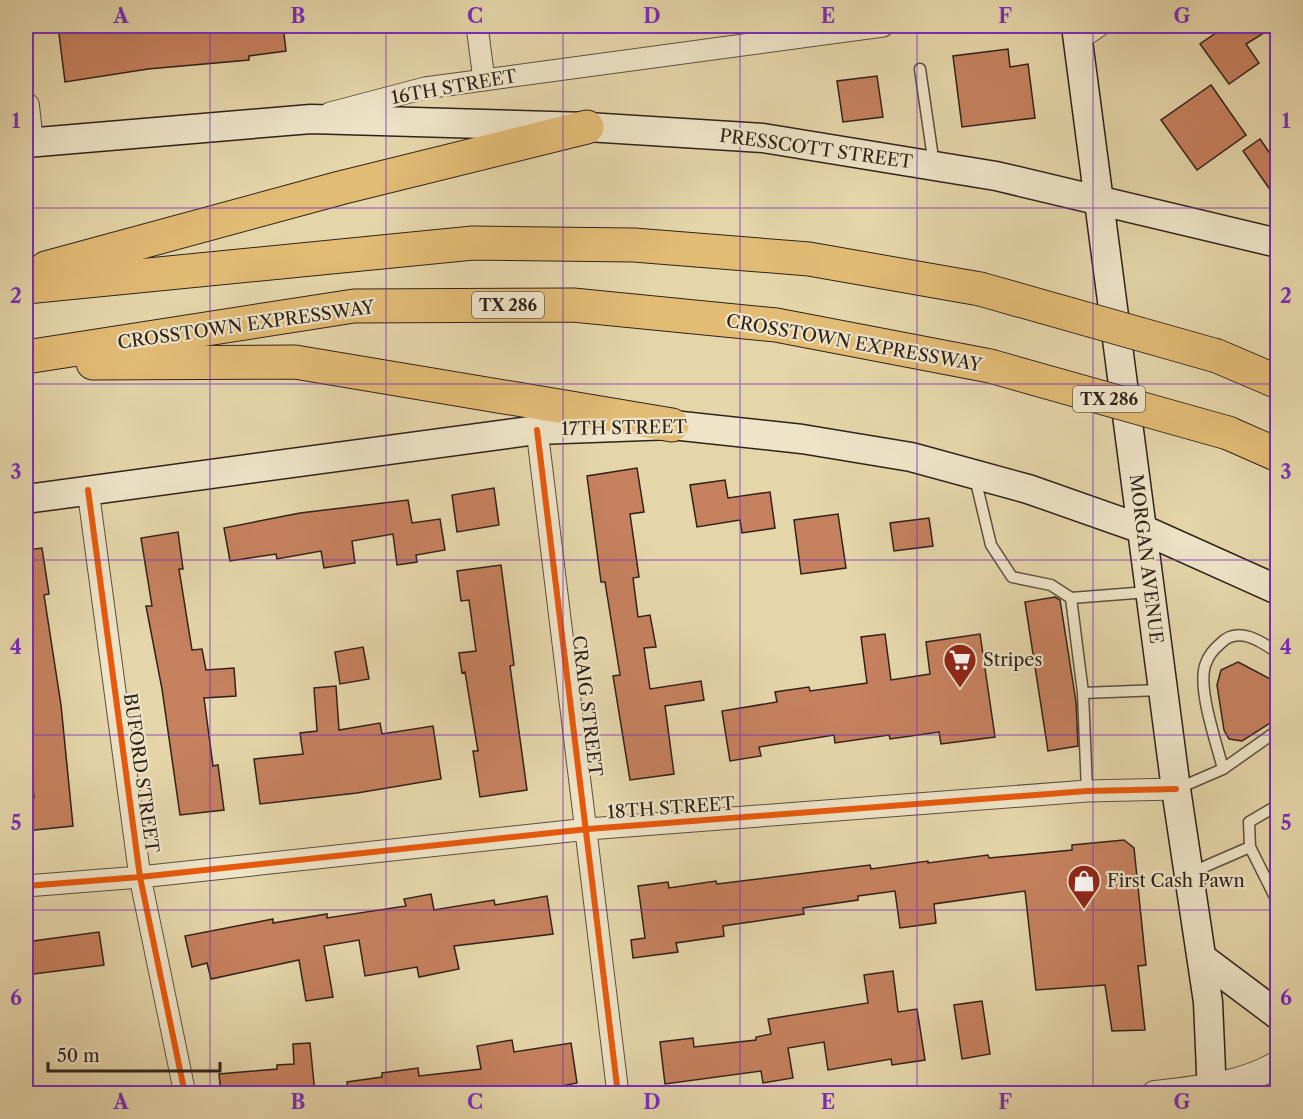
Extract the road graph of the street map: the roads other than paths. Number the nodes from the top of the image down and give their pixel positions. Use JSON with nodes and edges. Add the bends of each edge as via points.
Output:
{"nodes":[{"id":1,"x":477,"y":26,"type":"edge"},
{"id":2,"x":883,"y":26,"type":"edge"},
{"id":3,"x":1084,"y":30,"type":"edge"},
{"id":4,"x":920,"y":69,"type":"dead end"},
{"id":5,"x":484,"y":80,"type":"junction"},
{"id":6,"x":26,"y":106,"type":"edge"},
{"id":7,"x":310,"y":119,"type":"junction"},
{"id":8,"x":587,"y":127,"type":"junction"},
{"id":9,"x":28,"y":143,"type":"edge"},
{"id":10,"x":934,"y":165,"type":"junction"},
{"id":11,"x":1099,"y":199,"type":"junction"},
{"id":12,"x":1278,"y":243,"type":"edge"},
{"id":13,"x":26,"y":273,"type":"edge"},
{"id":14,"x":26,"y":287,"type":"edge"},
{"id":15,"x":26,"y":357,"type":"edge"},
{"id":16,"x":26,"y":364,"type":"edge"},
{"id":17,"x":1278,"y":382,"type":"edge"},
{"id":18,"x":672,"y":425,"type":"junction"},
{"id":19,"x":537,"y":430,"type":"junction"},
{"id":20,"x":1278,"y":455,"type":"edge"},
{"id":21,"x":974,"y":474,"type":"junction"},
{"id":22,"x":88,"y":490,"type":"junction"},
{"id":23,"x":26,"y":499,"type":"edge"},
{"id":24,"x":1142,"y":529,"type":"junction"},
{"id":25,"x":1278,"y":590,"type":"edge"},
{"id":26,"x":1150,"y":592,"type":"junction"},
{"id":27,"x":1071,"y":598,"type":"junction"},
{"id":28,"x":1278,"y":653,"type":"edge"},
{"id":29,"x":1164,"y":690,"type":"junction"},
{"id":30,"x":1083,"y":693,"type":"junction"},
{"id":31,"x":1278,"y":730,"type":"edge"},
{"id":32,"x":1223,"y":769,"type":"junction"},
{"id":33,"x":1176,"y":789,"type":"junction"},
{"id":34,"x":1087,"y":791,"type":"junction"},
{"id":35,"x":1278,"y":805,"type":"edge"},
{"id":36,"x":588,"y":829,"type":"junction"},
{"id":37,"x":1250,"y":848,"type":"junction"},
{"id":38,"x":1190,"y":873,"type":"junction"},
{"id":39,"x":140,"y":877,"type":"junction"},
{"id":40,"x":26,"y":886,"type":"edge"},
{"id":41,"x":1278,"y":903,"type":"edge"},
{"id":42,"x":1202,"y":958,"type":"junction"},
{"id":43,"x":1278,"y":1015,"type":"edge"},
{"id":44,"x":1278,"y":1064,"type":"edge"},
{"id":45,"x":1212,"y":1091,"type":"edge"},
{"id":46,"x":185,"y":1094,"type":"edge"},
{"id":47,"x":618,"y":1094,"type":"edge"},
{"id":48,"x":1155,"y":1094,"type":"edge"}],
"edges":[{"from":1,"to":5,"type":"street"},
{"from":2,"to":5,"type":"street","name":"16TH STREET"},
{"from":3,"to":11,"type":"main road","name":"MORGAN AVENUE"},
{"from":4,"to":10,"type":"lane"},
{"from":5,"to":7,"type":"street","name":"16TH STREET","via":[[425,88]]},
{"from":6,"to":9,"type":"street"},
{"from":7,"to":8,"type":"main road","name":"PRESSCOTT STREET"},
{"from":7,"to":9,"type":"main road","name":"16TH STREET"},
{"from":8,"to":10,"type":"main road","name":"PRESSCOTT STREET","via":[[763,138]]},
{"from":8,"to":13,"type":"highway","via":[[340,188]]},
{"from":10,"to":11,"type":"main road","name":"PRESSCOTT STREET"},
{"from":11,"to":12,"type":"main road","name":"PRESSCOTT STREET"},
{"from":11,"to":24,"type":"main road","name":"MORGAN AVENUE"},
{"from":14,"to":17,"type":"highway","bridge":true,"via":[[473,243],[634,246],[809,260],[980,289],[1216,356]]},
{"from":15,"to":20,"type":"highway","name":"CROSSTOWN EXPRESSWAY","number":"TX 286","bridge":true,"via":[[354,306],[573,304],[776,325],[990,366],[1228,433]]},
{"from":16,"to":18,"type":"highway","via":[[295,362]]},
{"from":18,"to":19,"type":"main road","name":"17TH STREET"},
{"from":18,"to":21,"type":"main road","name":"17TH STREET","via":[[802,439],[911,458]]},
{"from":19,"to":22,"type":"main road","name":"17TH STREET"},
{"from":19,"to":36,"type":"street","name":"CRAIG STREET"},
{"from":21,"to":24,"type":"main road","name":"17TH STREET"},
{"from":21,"to":27,"type":"lane","via":[[991,545],[1012,578],[1051,585]]},
{"from":22,"to":23,"type":"main road","name":"17TH STREET"},
{"from":22,"to":39,"type":"street","name":"BUFORD STREET"},
{"from":24,"to":25,"type":"main road","name":"17TH STREET"},
{"from":24,"to":26,"type":"main road","name":"MORGAN AVENUE"},
{"from":26,"to":27,"type":"lane"},
{"from":26,"to":29,"type":"main road","name":"MORGAN AVENUE"},
{"from":27,"to":30,"type":"lane"},
{"from":28,"to":32,"type":"lane","via":[[1237,634],[1224,639],[1205,664],[1204,685]]},
{"from":29,"to":30,"type":"lane"},
{"from":29,"to":33,"type":"main road","name":"MORGAN AVENUE"},
{"from":30,"to":34,"type":"lane"},
{"from":31,"to":32,"type":"lane"},
{"from":32,"to":33,"type":"lane"},
{"from":33,"to":34,"type":"street","name":"18TH STREET"},
{"from":33,"to":38,"type":"main road","name":"MORGAN AVENUE"},
{"from":34,"to":36,"type":"street","name":"18TH STREET"},
{"from":35,"to":37,"type":"lane","via":[[1249,822]]},
{"from":36,"to":39,"type":"street","name":"18TH STREET"},
{"from":36,"to":47,"type":"street","name":"CRAIG STREET"},
{"from":37,"to":38,"type":"lane"},
{"from":37,"to":41,"type":"lane"},
{"from":38,"to":42,"type":"main road","name":"MORGAN AVENUE"},
{"from":39,"to":40,"type":"street","name":"18TH STREET"},
{"from":39,"to":46,"type":"street","name":"BUFORD STREET"},
{"from":42,"to":43,"type":"main road"},
{"from":42,"to":45,"type":"main road","name":"MORGAN AVENUE"},
{"from":44,"to":45,"type":"street"},
{"from":45,"to":48,"type":"street"}]}
